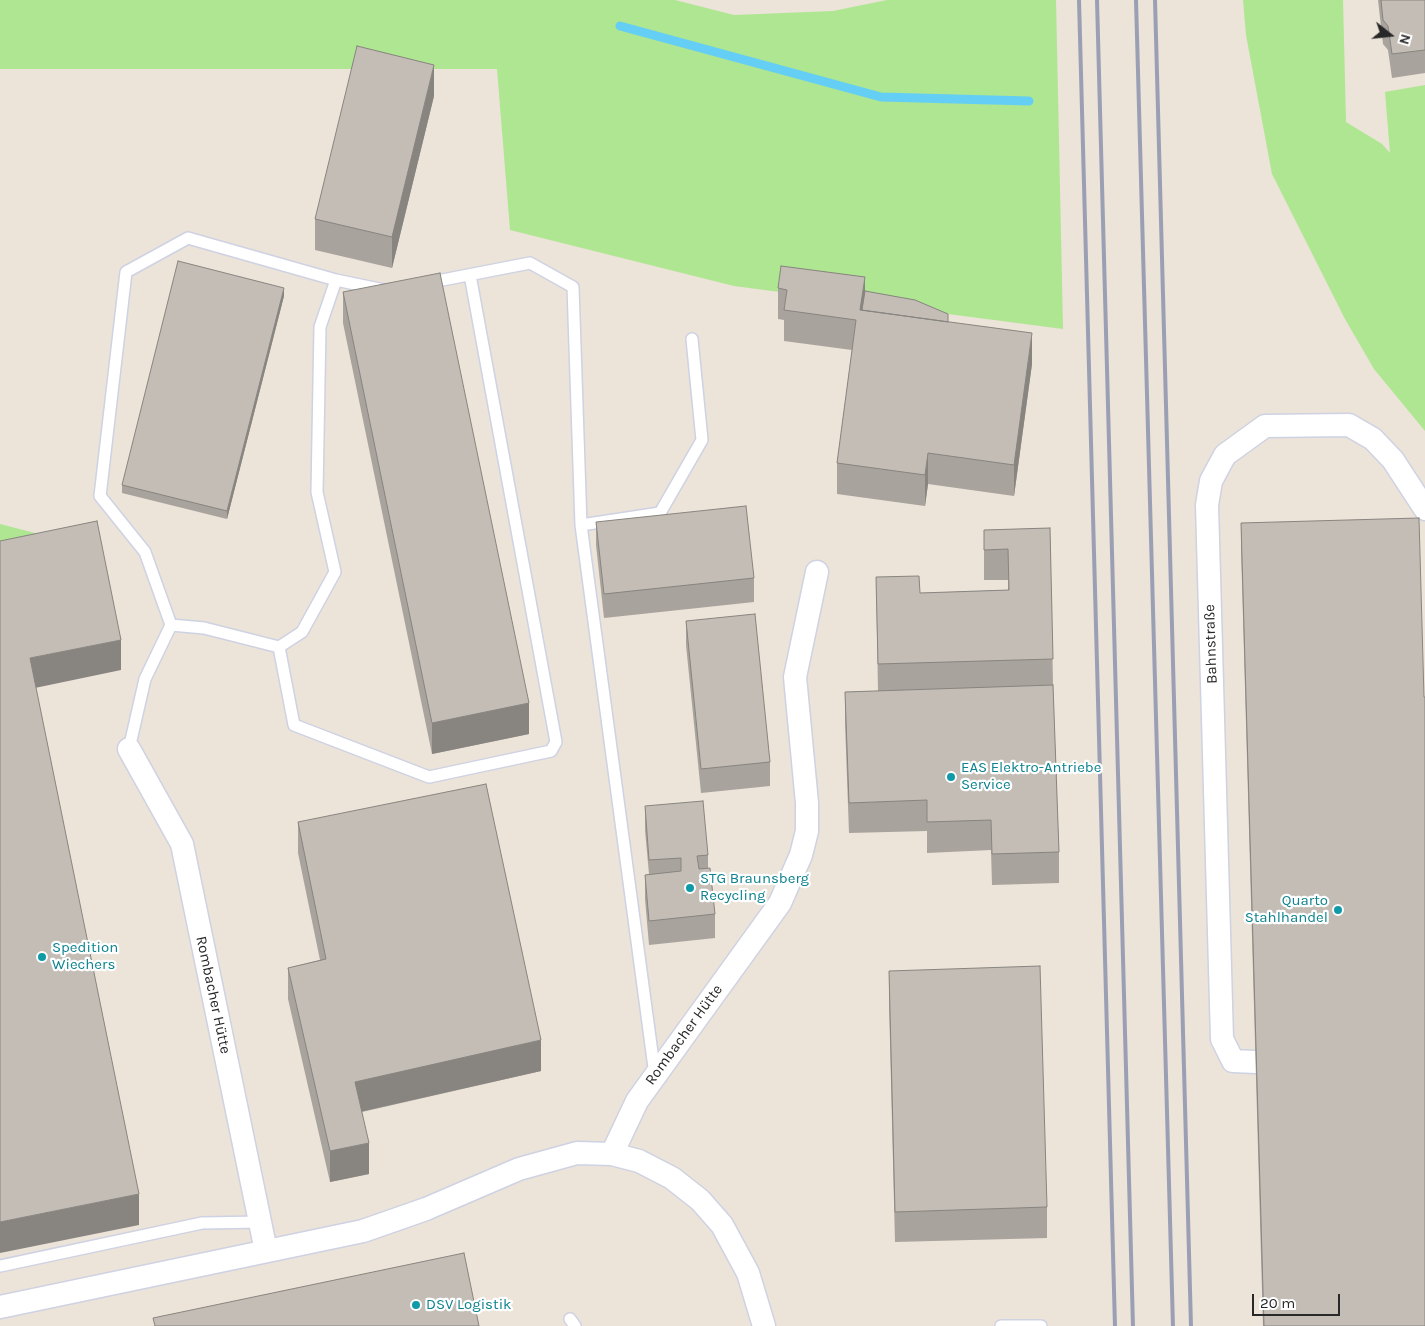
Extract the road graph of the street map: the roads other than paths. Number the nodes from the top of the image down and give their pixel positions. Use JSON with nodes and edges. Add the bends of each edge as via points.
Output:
{"nodes":[{"id":1,"x":470,"y":275,"type":"junction"},
{"id":2,"x":336,"y":280,"type":"junction"},
{"id":3,"x":414,"y":285,"type":"edge"},
{"id":4,"x":396,"y":289,"type":"edge"},
{"id":5,"x":692,"y":339,"type":"dead end"},
{"id":6,"x":1425,"y":510,"type":"edge"},
{"id":7,"x":580,"y":525,"type":"junction"},
{"id":8,"x":817,"y":572,"type":"dead end"},
{"id":9,"x":171,"y":625,"type":"junction"},
{"id":10,"x":279,"y":647,"type":"junction"},
{"id":11,"x":129,"y":749,"type":"joint"},
{"id":12,"x":1256,"y":1062,"type":"edge"},
{"id":13,"x":655,"y":1076,"type":"junction"},
{"id":14,"x":612,"y":1154,"type":"junction"},
{"id":15,"x":261,"y":1222,"type":"junction"},
{"id":16,"x":266,"y":1251,"type":"junction"},
{"id":17,"x":0,"y":1266,"type":"edge"},
{"id":18,"x":0,"y":1307,"type":"edge"},
{"id":19,"x":764,"y":1326,"type":"edge"},
{"id":20,"x":1001,"y":1326,"type":"edge"},
{"id":21,"x":1041,"y":1326,"type":"edge"}],
"edges":[{"from":1,"to":3,"type":"lane"},
{"from":1,"to":7,"type":"lane","via":[[530,264],[573,287]]},
{"from":1,"to":10,"type":"lane","via":[[556,742],[551,751],[428,777],[294,725]]},
{"from":2,"to":4,"type":"lane"},
{"from":2,"to":9,"type":"lane","via":[[188,238],[126,272],[100,496],[145,552]]},
{"from":2,"to":10,"type":"lane","via":[[320,327],[317,492],[335,572],[302,632]]},
{"from":5,"to":7,"type":"lane","via":[[702,440],[660,513]]},
{"from":6,"to":12,"type":"street","name":"Bahnstraße","via":[[1393,460],[1373,439],[1349,425],[1265,426],[1225,455],[1210,481],[1207,505],[1222,1039],[1233,1061]]},
{"from":7,"to":13,"type":"lane"},
{"from":8,"to":13,"type":"street","name":"Rombacher Hütte","via":[[795,677],[807,803],[807,831],[801,855],[780,903]]},
{"from":9,"to":10,"type":"lane","via":[[204,628]]},
{"from":9,"to":11,"type":"lane","via":[[145,679]]},
{"from":11,"to":15,"type":"street","name":"Rombacher Hütte","via":[[182,844]]},
{"from":13,"to":14,"type":"street","name":"Rombacher Hütte","via":[[637,1101]]},
{"from":14,"to":16,"type":"street","via":[[567,1155],[519,1169],[426,1209],[363,1231]]},
{"from":14,"to":19,"type":"street","via":[[639,1160],[672,1178],[700,1200],[722,1226],[748,1273]]},
{"from":15,"to":16,"type":"street","name":"Rombacher Hütte"},
{"from":15,"to":17,"type":"lane","via":[[202,1223]]},
{"from":16,"to":18,"type":"street"},
{"from":20,"to":21,"type":"lane"}]}
